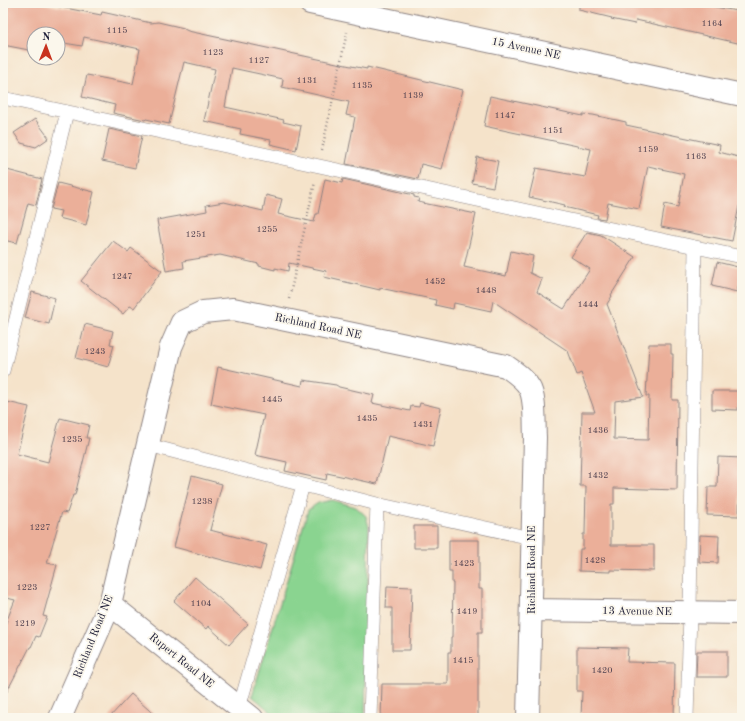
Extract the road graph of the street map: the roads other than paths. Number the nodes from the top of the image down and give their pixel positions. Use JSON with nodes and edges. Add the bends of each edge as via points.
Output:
{"nodes":[{"id":1,"x":310,"y":3,"type":"edge"},
{"id":2,"x":742,"y":95,"type":"edge"},
{"id":3,"x":3,"y":98,"type":"edge"},
{"id":4,"x":67,"y":112,"type":"junction"},
{"id":5,"x":695,"y":247,"type":"junction"},
{"id":6,"x":742,"y":257,"type":"edge"},
{"id":7,"x":3,"y":371,"type":"edge"},
{"id":8,"x":148,"y":445,"type":"junction"},
{"id":9,"x":303,"y":485,"type":"junction"},
{"id":10,"x":377,"y":504,"type":"junction"},
{"id":11,"x":531,"y":538,"type":"junction"},
{"id":12,"x":110,"y":604,"type":"junction"},
{"id":13,"x":532,"y":610,"type":"junction"},
{"id":14,"x":690,"y":612,"type":"junction"},
{"id":15,"x":742,"y":613,"type":"edge"},
{"id":16,"x":245,"y":713,"type":"edge"},
{"id":17,"x":60,"y":718,"type":"edge"},
{"id":18,"x":370,"y":718,"type":"edge"},
{"id":19,"x":528,"y":718,"type":"edge"},
{"id":20,"x":687,"y":718,"type":"edge"}],
"edges":[{"from":1,"to":2,"type":"street","name":"15 Avenue NE"},
{"from":3,"to":4,"type":"lane"},
{"from":4,"to":5,"type":"lane"},
{"from":4,"to":7,"type":"lane"},
{"from":5,"to":6,"type":"lane"},
{"from":5,"to":14,"type":"lane"},
{"from":8,"to":9,"type":"lane"},
{"from":8,"to":11,"type":"street","name":"Richland Road NE","via":[[171,347],[182,322],[203,312],[233,309],[506,366],[530,387],[534,406]]},
{"from":8,"to":12,"type":"street","name":"Richland Road NE"},
{"from":9,"to":10,"type":"lane"},
{"from":9,"to":16,"type":"lane"},
{"from":10,"to":11,"type":"lane"},
{"from":10,"to":18,"type":"lane"},
{"from":11,"to":13,"type":"street","name":"Richland Road NE"},
{"from":12,"to":16,"type":"street","name":"Rupert Road NE"},
{"from":12,"to":17,"type":"street","name":"Richland Road NE"},
{"from":13,"to":14,"type":"street","name":"13 Avenue NE"},
{"from":13,"to":19,"type":"street","name":"Richland Road NE"},
{"from":14,"to":15,"type":"street","name":"13 Avenue NE"},
{"from":14,"to":20,"type":"lane"}]}
